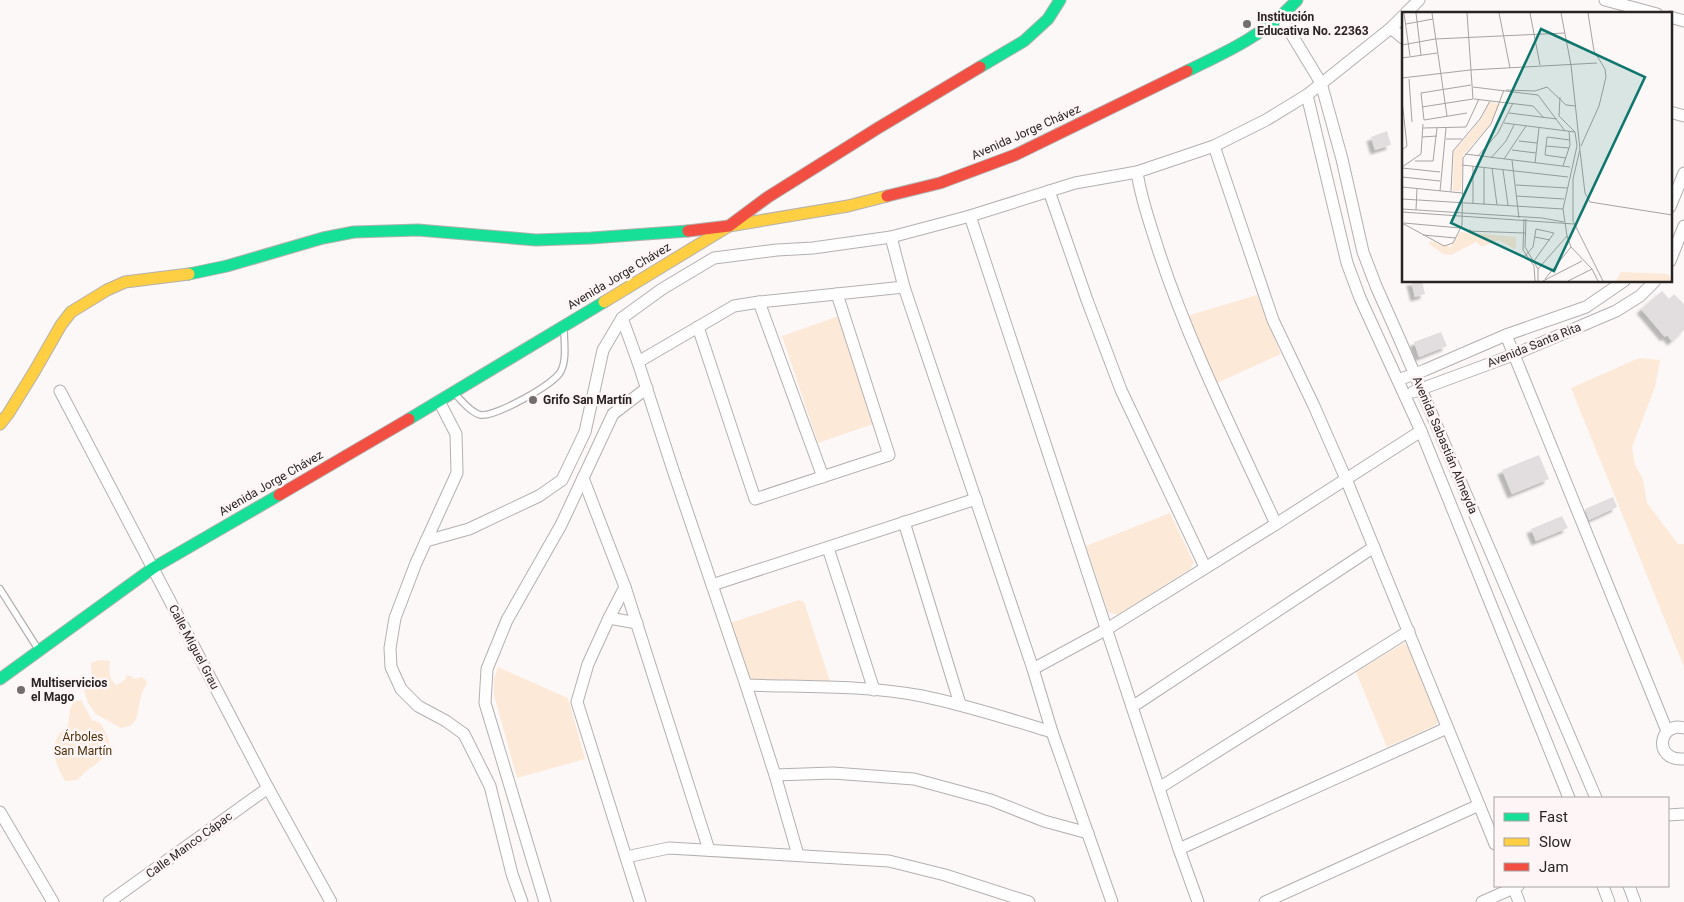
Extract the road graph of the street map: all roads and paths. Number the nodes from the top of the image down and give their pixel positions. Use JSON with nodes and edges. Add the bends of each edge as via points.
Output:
{"nodes":[{"id":1,"x":1060,"y":0,"type":"edge"},
{"id":2,"x":1297,"y":0,"type":"edge"},
{"id":3,"x":1419,"y":0,"type":"edge"},
{"id":4,"x":1605,"y":0,"type":"edge"},
{"id":5,"x":1407,"y":12,"type":"edge"},
{"id":6,"x":1650,"y":12,"type":"edge"},
{"id":7,"x":1281,"y":17,"type":"junction"},
{"id":8,"x":1402,"y":17,"type":"edge"},
{"id":9,"x":1391,"y":28,"type":"junction"},
{"id":10,"x":1402,"y":37,"type":"edge"},
{"id":11,"x":1321,"y":83,"type":"junction"},
{"id":12,"x":1307,"y":95,"type":"junction"},
{"id":13,"x":1214,"y":146,"type":"junction"},
{"id":14,"x":1137,"y":172,"type":"junction"},
{"id":15,"x":1678,"y":178,"type":"edge"},
{"id":16,"x":1049,"y":191,"type":"junction"},
{"id":17,"x":1672,"y":200,"type":"edge"},
{"id":18,"x":970,"y":216,"type":"junction"},
{"id":19,"x":730,"y":226,"type":"junction"},
{"id":20,"x":1684,"y":226,"type":"edge"},
{"id":21,"x":891,"y":237,"type":"junction"},
{"id":22,"x":1672,"y":257,"type":"edge"},
{"id":23,"x":1623,"y":282,"type":"edge"},
{"id":24,"x":1654,"y":282,"type":"edge"},
{"id":25,"x":904,"y":287,"type":"junction"},
{"id":26,"x":837,"y":294,"type":"junction"},
{"id":27,"x":759,"y":302,"type":"junction"},
{"id":28,"x":622,"y":318,"type":"junction"},
{"id":29,"x":564,"y":324,"type":"junction"},
{"id":30,"x":698,"y":327,"type":"junction"},
{"id":31,"x":1506,"y":335,"type":"junction"},
{"id":32,"x":1513,"y":355,"type":"junction"},
{"id":33,"x":638,"y":362,"type":"junction"},
{"id":34,"x":1415,"y":374,"type":"junction"},
{"id":35,"x":1398,"y":380,"type":"junction"},
{"id":36,"x":647,"y":388,"type":"junction"},
{"id":37,"x":1420,"y":389,"type":"junction"},
{"id":38,"x":60,"y":390,"type":"dead end"},
{"id":39,"x":453,"y":392,"type":"junction"},
{"id":40,"x":1405,"y":395,"type":"junction"},
{"id":41,"x":439,"y":401,"type":"junction"},
{"id":42,"x":0,"y":424,"type":"edge"},
{"id":43,"x":1421,"y":431,"type":"junction"},
{"id":44,"x":823,"y":477,"type":"junction"},
{"id":45,"x":583,"y":478,"type":"junction"},
{"id":46,"x":1346,"y":479,"type":"junction"},
{"id":47,"x":976,"y":499,"type":"junction"},
{"id":48,"x":904,"y":522,"type":"junction"},
{"id":49,"x":1276,"y":524,"type":"junction"},
{"id":50,"x":426,"y":541,"type":"junction"},
{"id":51,"x":1374,"y":547,"type":"junction"},
{"id":52,"x":828,"y":548,"type":"junction"},
{"id":53,"x":1205,"y":567,"type":"junction"},
{"id":54,"x":153,"y":568,"type":"junction"},
{"id":55,"x":712,"y":585,"type":"junction"},
{"id":56,"x":625,"y":587,"type":"junction"},
{"id":57,"x":0,"y":589,"type":"edge"},
{"id":58,"x":609,"y":618,"type":"junction"},
{"id":59,"x":637,"y":623,"type":"junction"},
{"id":60,"x":1107,"y":629,"type":"junction"},
{"id":61,"x":1409,"y":631,"type":"junction"},
{"id":62,"x":39,"y":651,"type":"junction"},
{"id":63,"x":1033,"y":669,"type":"junction"},
{"id":64,"x":0,"y":679,"type":"edge"},
{"id":65,"x":746,"y":685,"type":"junction"},
{"id":66,"x":874,"y":690,"type":"junction"},
{"id":67,"x":960,"y":704,"type":"junction"},
{"id":68,"x":1132,"y":707,"type":"junction"},
{"id":69,"x":1447,"y":728,"type":"junction"},
{"id":70,"x":1684,"y":728,"type":"edge"},
{"id":71,"x":1667,"y":731,"type":"junction"},
{"id":72,"x":1052,"y":732,"type":"junction"},
{"id":73,"x":1684,"y":759,"type":"edge"},
{"id":74,"x":775,"y":775,"type":"junction"},
{"id":75,"x":268,"y":788,"type":"junction"},
{"id":76,"x":1159,"y":788,"type":"junction"},
{"id":77,"x":1569,"y":797,"type":"edge"},
{"id":78,"x":1596,"y":797,"type":"edge"},
{"id":79,"x":1479,"y":805,"type":"junction"},
{"id":80,"x":0,"y":812,"type":"edge"},
{"id":81,"x":1684,"y":814,"type":"edge"},
{"id":82,"x":1669,"y":815,"type":"edge"},
{"id":83,"x":1088,"y":834,"type":"junction"},
{"id":84,"x":1494,"y":842,"type":"edge"},
{"id":85,"x":1179,"y":849,"type":"junction"},
{"id":86,"x":709,"y":850,"type":"junction"},
{"id":87,"x":798,"y":855,"type":"junction"},
{"id":88,"x":626,"y":857,"type":"junction"},
{"id":89,"x":1513,"y":887,"type":"edge"},
{"id":90,"x":1515,"y":887,"type":"edge"},
{"id":91,"x":1603,"y":887,"type":"edge"},
{"id":92,"x":1629,"y":887,"type":"edge"},
{"id":93,"x":53,"y":902,"type":"edge"},
{"id":94,"x":109,"y":902,"type":"edge"},
{"id":95,"x":331,"y":902,"type":"edge"},
{"id":96,"x":522,"y":902,"type":"edge"},
{"id":97,"x":544,"y":902,"type":"edge"},
{"id":98,"x":640,"y":902,"type":"edge"},
{"id":99,"x":1029,"y":902,"type":"edge"},
{"id":100,"x":1112,"y":902,"type":"edge"},
{"id":101,"x":1198,"y":902,"type":"edge"},
{"id":102,"x":1265,"y":902,"type":"edge"},
{"id":103,"x":1482,"y":902,"type":"edge"},
{"id":104,"x":1519,"y":902,"type":"edge"},
{"id":105,"x":1608,"y":902,"type":"edge"},
{"id":106,"x":1635,"y":902,"type":"edge"}],
"edges":[{"from":1,"to":19,"type":"main road","via":[[1048,20],[1024,41],[768,197]]},
{"from":2,"to":7,"type":"main road","name":"Avenida Jorge Chávez"},
{"from":3,"to":5,"type":"street"},
{"from":4,"to":6,"type":"street"},
{"from":7,"to":11,"type":"street","name":"Avenida Sabastián Almeyda"},
{"from":7,"to":19,"type":"main road","name":"Avenida Jorge Chávez","via":[[1229,52],[1015,155],[940,183],[848,206]]},
{"from":8,"to":9,"type":"street"},
{"from":9,"to":10,"type":"street"},
{"from":9,"to":11,"type":"street"},
{"from":11,"to":12,"type":"street"},
{"from":11,"to":34,"type":"street","name":"Avenida Sabastián Almeyda","via":[[1363,252]]},
{"from":12,"to":13,"type":"street"},
{"from":12,"to":35,"type":"street","name":"Avenida Sabastián Almeyda","via":[[1347,263]]},
{"from":13,"to":14,"type":"street"},
{"from":13,"to":46,"type":"street","via":[[1273,320]]},
{"from":14,"to":16,"type":"street"},
{"from":14,"to":49,"type":"street","via":[[1140,192],[1172,291]]},
{"from":15,"to":17,"type":"street"},
{"from":16,"to":18,"type":"street"},
{"from":16,"to":53,"type":"street","via":[[1121,390]]},
{"from":18,"to":21,"type":"street"},
{"from":18,"to":60,"type":"street"},
{"from":19,"to":29,"type":"main road","name":"Avenida Jorge Chávez"},
{"from":19,"to":42,"type":"main road","via":[[536,240],[418,230],[354,232],[194,273],[125,282],[71,312]]},
{"from":20,"to":22,"type":"street"},
{"from":21,"to":25,"type":"street"},
{"from":21,"to":28,"type":"street","via":[[714,258]]},
{"from":23,"to":31,"type":"street","name":"Avenida Santa Rita","via":[[1586,307]]},
{"from":24,"to":32,"type":"street","name":"Avenida Santa Rita","via":[[1640,296],[1616,311]]},
{"from":25,"to":26,"type":"street"},
{"from":25,"to":47,"type":"street"},
{"from":26,"to":27,"type":"street"},
{"from":26,"to":44,"type":"street","via":[[888,455]]},
{"from":27,"to":30,"type":"street","via":[[734,306]]},
{"from":27,"to":44,"type":"street"},
{"from":28,"to":33,"type":"street"},
{"from":28,"to":50,"type":"street","via":[[603,350],[585,432],[562,480],[539,496],[469,529]]},
{"from":29,"to":39,"type":"main road","name":"Avenida Jorge Chávez"},
{"from":29,"to":39,"type":"lane","via":[[561,371],[551,382],[497,413],[484,416],[476,414]]},
{"from":30,"to":33,"type":"street"},
{"from":30,"to":44,"type":"street","via":[[755,499]]},
{"from":31,"to":32,"type":"street"},
{"from":31,"to":34,"type":"street","name":"Avenida Santa Rita"},
{"from":32,"to":37,"type":"street","name":"Avenida Santa Rita"},
{"from":32,"to":71,"type":"street"},
{"from":33,"to":36,"type":"street"},
{"from":34,"to":35,"type":"street","name":"Avenida Santa Rita"},
{"from":34,"to":37,"type":"street","name":"Avenida Sabastián Almeyda"},
{"from":35,"to":40,"type":"street","name":"Avenida Sabastián Almeyda"},
{"from":36,"to":45,"type":"street","via":[[613,414]]},
{"from":36,"to":55,"type":"street"},
{"from":37,"to":40,"type":"street","name":"Avenida Santa Rita"},
{"from":37,"to":78,"type":"street","name":"Avenida Sabastián Almeyda"},
{"from":38,"to":54,"type":"street","name":"Calle Miguel Grau"},
{"from":39,"to":41,"type":"main road","name":"Avenida Jorge Chávez"},
{"from":40,"to":43,"type":"street","name":"Avenida Sabastián Almeyda"},
{"from":41,"to":50,"type":"street","via":[[456,434],[457,473]]},
{"from":41,"to":54,"type":"main road","name":"Avenida Jorge Chávez"},
{"from":43,"to":46,"type":"street"},
{"from":43,"to":77,"type":"street","name":"Avenida Sabastián Almeyda"},
{"from":45,"to":56,"type":"street"},
{"from":45,"to":97,"type":"street","via":[[507,620],[487,669],[485,703]]},
{"from":46,"to":49,"type":"street"},
{"from":46,"to":51,"type":"street"},
{"from":47,"to":48,"type":"street"},
{"from":47,"to":63,"type":"street"},
{"from":48,"to":52,"type":"street"},
{"from":48,"to":67,"type":"street"},
{"from":49,"to":53,"type":"street"},
{"from":50,"to":96,"type":"street","via":[[395,618],[390,648],[391,667],[402,689],[418,706],[464,734],[490,786]]},
{"from":51,"to":61,"type":"street"},
{"from":51,"to":68,"type":"street"},
{"from":52,"to":55,"type":"street"},
{"from":52,"to":66,"type":"street"},
{"from":53,"to":60,"type":"street"},
{"from":54,"to":62,"type":"main road","name":"Avenida Jorge Chávez"},
{"from":54,"to":75,"type":"street","name":"Calle Miguel Grau"},
{"from":55,"to":65,"type":"street"},
{"from":56,"to":58,"type":"street"},
{"from":56,"to":59,"type":"street"},
{"from":57,"to":62,"type":"lane"},
{"from":58,"to":59,"type":"street"},
{"from":58,"to":88,"type":"street","via":[[588,664],[577,702]]},
{"from":59,"to":86,"type":"street"},
{"from":60,"to":63,"type":"street"},
{"from":60,"to":68,"type":"street"},
{"from":61,"to":69,"type":"street"},
{"from":61,"to":76,"type":"street"},
{"from":62,"to":64,"type":"main road","name":"Avenida Jorge Chávez"},
{"from":63,"to":72,"type":"street"},
{"from":65,"to":66,"type":"street"},
{"from":65,"to":74,"type":"street"},
{"from":66,"to":67,"type":"street"},
{"from":67,"to":72,"type":"street"},
{"from":68,"to":76,"type":"street"},
{"from":69,"to":79,"type":"street"},
{"from":69,"to":85,"type":"street"},
{"from":70,"to":71,"type":"street","via":[[1674,727]]},
{"from":71,"to":73,"type":"street","via":[[1663,738],[1664,752],[1676,760]]},
{"from":72,"to":83,"type":"street"},
{"from":74,"to":83,"type":"street","via":[[833,773],[914,779],[992,800]]},
{"from":74,"to":87,"type":"street"},
{"from":75,"to":94,"type":"street","name":"Calle Manco Cápac"},
{"from":75,"to":95,"type":"street","name":"Calle Miguel Grau"},
{"from":76,"to":85,"type":"street"},
{"from":79,"to":84,"type":"street"},
{"from":79,"to":102,"type":"street"},
{"from":80,"to":93,"type":"street"},
{"from":81,"to":82,"type":"street"},
{"from":83,"to":100,"type":"street"},
{"from":85,"to":101,"type":"street"},
{"from":86,"to":87,"type":"street"},
{"from":86,"to":88,"type":"street","via":[[669,848]]},
{"from":87,"to":99,"type":"street","via":[[889,861]]},
{"from":88,"to":98,"type":"street"},
{"from":89,"to":103,"type":"street"},
{"from":90,"to":104,"type":"street"},
{"from":91,"to":105,"type":"street"},
{"from":92,"to":106,"type":"street"}]}
